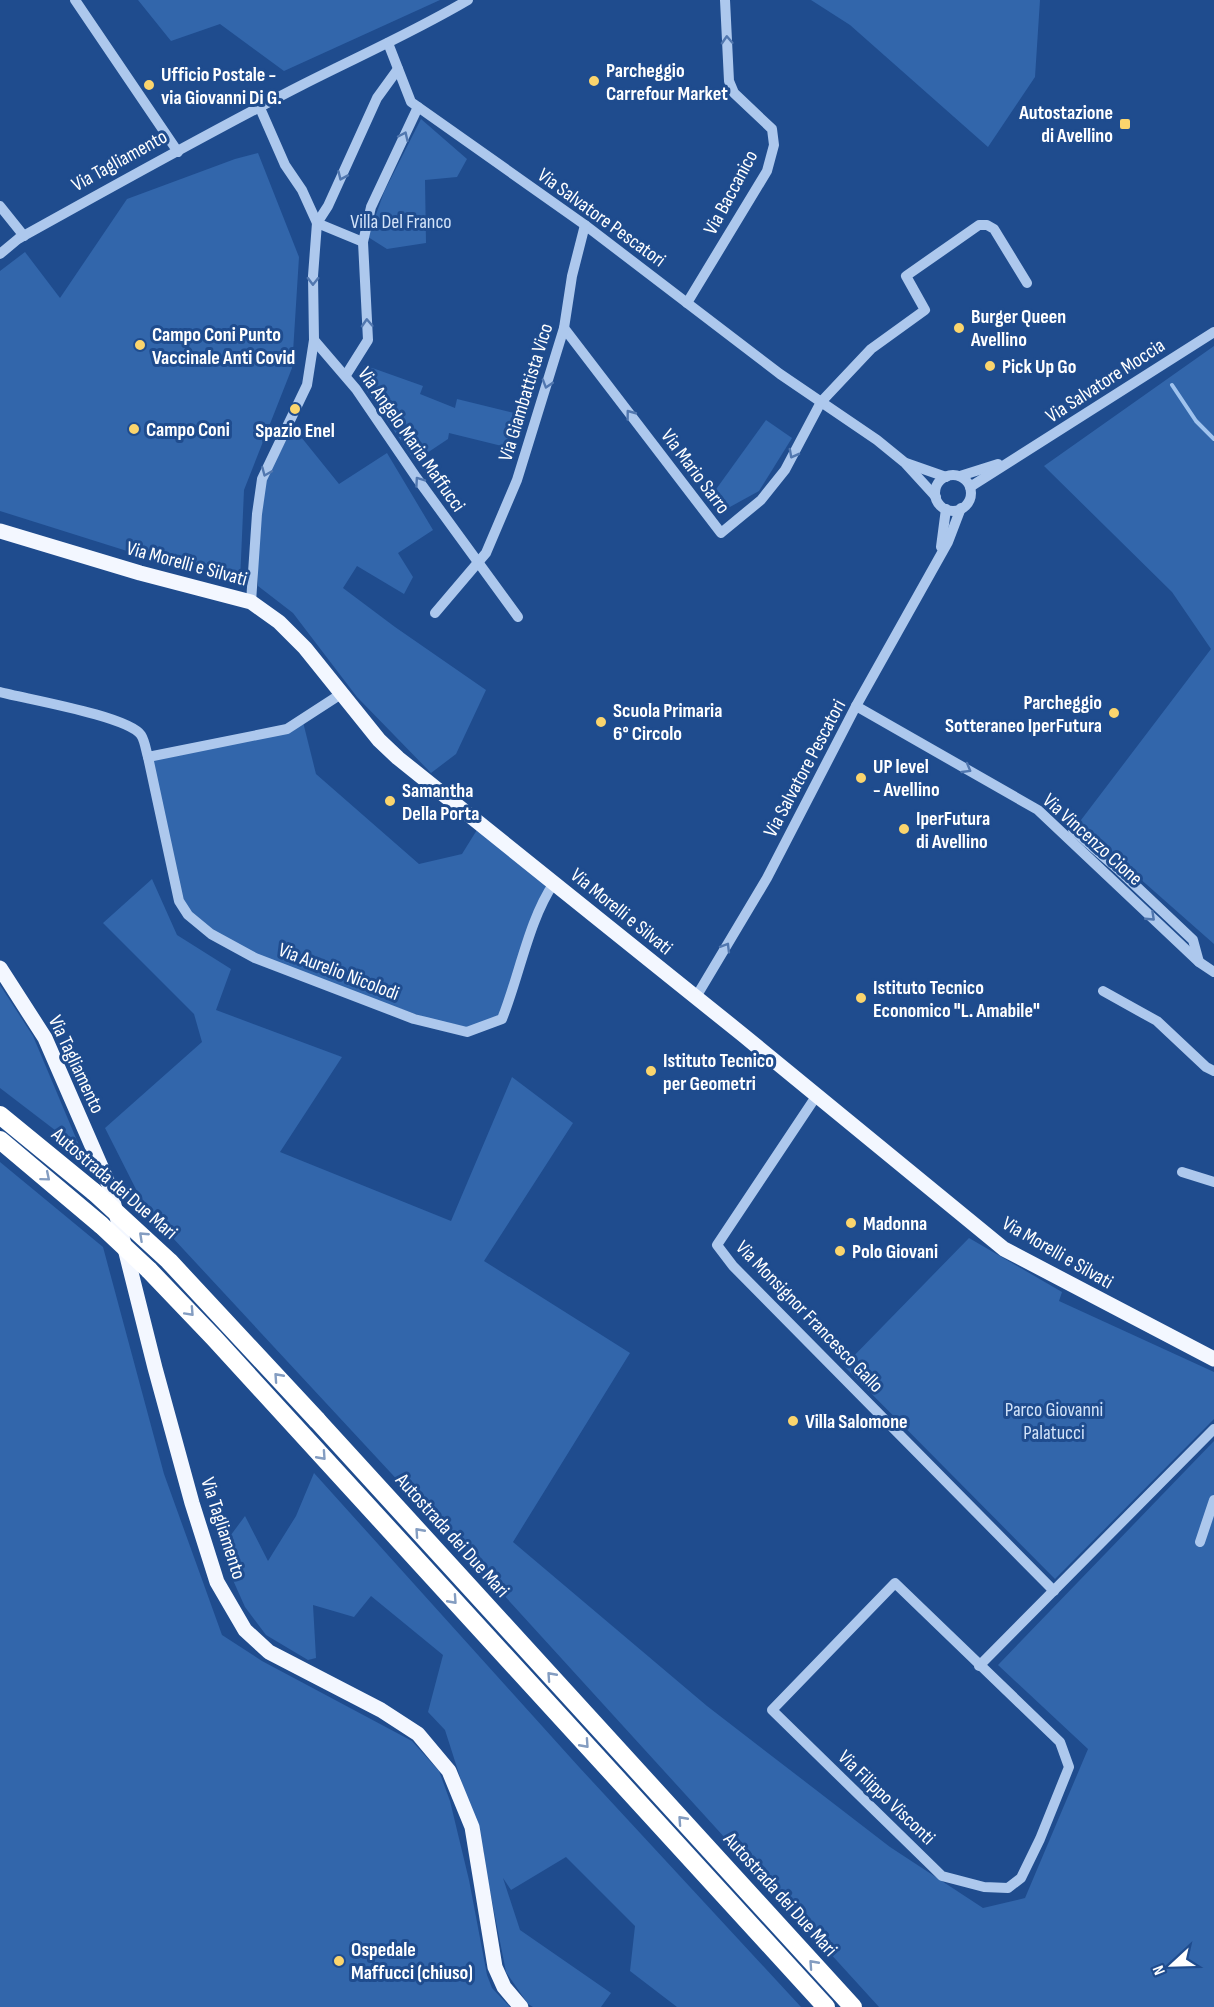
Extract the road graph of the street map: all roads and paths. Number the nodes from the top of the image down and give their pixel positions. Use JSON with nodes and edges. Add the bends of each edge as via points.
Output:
{"nodes":[{"id":1,"x":75,"y":0,"type":"edge"},
{"id":2,"x":468,"y":0,"type":"edge"},
{"id":3,"x":725,"y":0,"type":"edge"},
{"id":4,"x":454,"y":4,"type":"edge"},
{"id":5,"x":388,"y":43,"type":"junction"},
{"id":6,"x":398,"y":69,"type":"junction"},
{"id":7,"x":418,"y":107,"type":"junction"},
{"id":8,"x":260,"y":108,"type":"junction"},
{"id":9,"x":178,"y":152,"type":"junction"},
{"id":10,"x":0,"y":206,"type":"edge"},
{"id":11,"x":317,"y":223,"type":"junction"},
{"id":12,"x":585,"y":225,"type":"junction"},
{"id":13,"x":24,"y":236,"type":"junction"},
{"id":14,"x":363,"y":242,"type":"junction"},
{"id":15,"x":0,"y":254,"type":"edge"},
{"id":16,"x":1027,"y":283,"type":"dead end"},
{"id":17,"x":687,"y":303,"type":"junction"},
{"id":18,"x":564,"y":328,"type":"junction"},
{"id":19,"x":1214,"y":332,"type":"edge"},
{"id":20,"x":314,"y":340,"type":"junction"},
{"id":21,"x":346,"y":375,"type":"junction"},
{"id":22,"x":821,"y":402,"type":"junction"},
{"id":23,"x":1016,"y":459,"type":"junction"},
{"id":24,"x":904,"y":462,"type":"junction"},
{"id":25,"x":960,"y":476,"type":"junction"},
{"id":26,"x":946,"y":477,"type":"junction"},
{"id":27,"x":970,"y":487,"type":"junction"},
{"id":28,"x":936,"y":497,"type":"junction"},
{"id":29,"x":961,"y":508,"type":"junction"},
{"id":30,"x":946,"y":509,"type":"junction"},
{"id":31,"x":0,"y":531,"type":"edge"},
{"id":32,"x":940,"y":554,"type":"junction"},
{"id":33,"x":478,"y":563,"type":"junction"},
{"id":34,"x":251,"y":602,"type":"junction"},
{"id":35,"x":435,"y":614,"type":"dead end"},
{"id":36,"x":518,"y":617,"type":"dead end"},
{"id":37,"x":0,"y":692,"type":"edge"},
{"id":38,"x":340,"y":694,"type":"junction"},
{"id":39,"x":856,"y":706,"type":"junction"},
{"id":40,"x":148,"y":757,"type":"junction"},
{"id":41,"x":1073,"y":830,"type":"dead end"},
{"id":42,"x":554,"y":883,"type":"junction"},
{"id":43,"x":1199,"y":962,"type":"junction"},
{"id":44,"x":0,"y":968,"type":"edge"},
{"id":45,"x":1214,"y":972,"type":"edge"},
{"id":46,"x":1103,"y":991,"type":"dead end"},
{"id":47,"x":696,"y":997,"type":"junction"},
{"id":48,"x":1214,"y":1071,"type":"edge"},
{"id":49,"x":817,"y":1095,"type":"junction"},
{"id":50,"x":0,"y":1115,"type":"edge"},
{"id":51,"x":0,"y":1140,"type":"edge"},
{"id":52,"x":1182,"y":1172,"type":"dead end"},
{"id":53,"x":1214,"y":1182,"type":"edge"},
{"id":54,"x":1214,"y":1359,"type":"edge"},
{"id":55,"x":1214,"y":1429,"type":"edge"},
{"id":56,"x":1214,"y":1500,"type":"edge"},
{"id":57,"x":1200,"y":1542,"type":"dead end"},
{"id":58,"x":1054,"y":1591,"type":"junction"},
{"id":59,"x":979,"y":1666,"type":"junction"},
{"id":60,"x":520,"y":2007,"type":"edge"},
{"id":61,"x":826,"y":2007,"type":"edge"},
{"id":62,"x":853,"y":2007,"type":"edge"}],
"edges":[{"from":1,"to":9,"type":"street"},
{"from":2,"to":4,"type":"street","name":"Via Tagliamento"},
{"from":17,"to":3,"type":"street","name":"Via Baccanico","one_way":true,"via":[[767,171],[774,145],[772,129],[734,93],[729,81]]},
{"from":4,"to":5,"type":"street","name":"Via Tagliamento","via":[[426,25]]},
{"from":5,"to":6,"type":"street","name":"Via Salvatore Pescatori"},
{"from":5,"to":8,"type":"street","name":"Via Tagliamento"},
{"from":6,"to":7,"type":"street","name":"Via Salvatore Pescatori","via":[[411,102]]},
{"from":6,"to":11,"type":"street","one_way":true,"via":[[377,98]]},
{"from":7,"to":12,"type":"street","name":"Via Salvatore Pescatori"},
{"from":14,"to":7,"type":"street","one_way":true,"via":[[371,207]]},
{"from":8,"to":9,"type":"street","name":"Via Tagliamento"},
{"from":8,"to":11,"type":"street"},
{"from":9,"to":13,"type":"street","name":"Via Tagliamento"},
{"from":10,"to":13,"type":"street"},
{"from":11,"to":14,"type":"street"},
{"from":11,"to":20,"type":"street","one_way":true},
{"from":12,"to":17,"type":"street","name":"Via Salvatore Pescatori"},
{"from":12,"to":18,"type":"street","name":"Via Giambattista Vico"},
{"from":13,"to":15,"type":"street","name":"Via Tagliamento"},
{"from":21,"to":14,"type":"street","one_way":true,"via":[[368,340]]},
{"from":16,"to":22,"type":"street","via":[[994,229],[980,225],[906,276],[925,310],[871,349]]},
{"from":17,"to":22,"type":"street","name":"Via Salvatore Pescatori"},
{"from":22,"to":18,"type":"street","name":"Via Mario Sarro","one_way":true,"via":[[785,470],[762,500],[721,532]]},
{"from":18,"to":33,"type":"street","name":"Via Giambattista Vico","one_way":true,"via":[[517,480]]},
{"from":19,"to":23,"type":"street","name":"Via Salvatore Moccia"},
{"from":20,"to":21,"type":"street","name":"Via Angelo Maria Maffucci"},
{"from":20,"to":34,"type":"street","one_way":true,"via":[[307,385],[262,479]]},
{"from":33,"to":21,"type":"street","name":"Via Angelo Maria Maffucci","one_way":true},
{"from":22,"to":24,"type":"street","name":"Via Salvatore Pescatori"},
{"from":23,"to":25,"type":"street","name":"Via Salvatore Moccia"},
{"from":23,"to":27,"type":"street","name":"Via Salvatore Moccia"},
{"from":24,"to":26,"type":"street","name":"Via Salvatore Pescatori"},
{"from":24,"to":28,"type":"street","name":"Via Salvatore Pescatori"},
{"from":25,"to":26,"type":"street"},
{"from":25,"to":27,"type":"street"},
{"from":26,"to":28,"type":"street","via":[[936,487]]},
{"from":27,"to":29,"type":"street","via":[[970,499]]},
{"from":28,"to":30,"type":"street"},
{"from":29,"to":30,"type":"street"},
{"from":29,"to":32,"type":"street","name":"Via Salvatore Pescatori"},
{"from":30,"to":32,"type":"street","name":"Via Salvatore Pescatori"},
{"from":31,"to":34,"type":"main road","name":"Via Morelli e Silvati"},
{"from":32,"to":39,"type":"street","name":"Via Salvatore Pescatori"},
{"from":33,"to":35,"type":"street"},
{"from":33,"to":36,"type":"street","name":"Via Angelo Maria Maffucci"},
{"from":34,"to":38,"type":"main road","name":"Via Morelli e Silvati","via":[[305,648]]},
{"from":37,"to":40,"type":"street","via":[[129,726],[141,735]]},
{"from":38,"to":40,"type":"street","via":[[287,729]]},
{"from":38,"to":42,"type":"main road","name":"Via Morelli e Silvati","via":[[398,758]]},
{"from":39,"to":43,"type":"street","name":"Via Vincenzo Cione","one_way":true,"via":[[1038,810]]},
{"from":47,"to":39,"type":"street","name":"Via Salvatore Pescatori","one_way":true,"via":[[767,878]]},
{"from":40,"to":42,"type":"street","name":"Via Aurelio Nicolodi","via":[[179,902],[188,915],[211,934],[255,958],[414,1019],[467,1032],[502,1019],[542,900]]},
{"from":41,"to":43,"type":"street","name":"Via Vincenzo Cione","via":[[1193,940]]},
{"from":42,"to":47,"type":"main road","name":"Via Morelli e Silvati"},
{"from":43,"to":45,"type":"street","name":"Via Vincenzo Cione"},
{"from":44,"to":60,"type":"main road","name":"Via Tagliamento","via":[[45,1038],[110,1185],[158,1379],[217,1582],[245,1630],[269,1652],[381,1710],[418,1734],[449,1771],[472,1827],[495,1967]]},
{"from":46,"to":48,"type":"street","via":[[1157,1022]]},
{"from":47,"to":49,"type":"main road","name":"Via Morelli e Silvati"},
{"from":49,"to":54,"type":"main road","name":"Via Morelli e Silvati","via":[[1004,1249]]},
{"from":49,"to":58,"type":"street","name":"Via Monsignor Francesco Gallo","via":[[717,1245],[733,1266]]},
{"from":62,"to":50,"type":"highway","name":"Autostrada dei Due Mari","one_way":true,"bridge":true,"via":[[177,1268],[94,1192]]},
{"from":51,"to":61,"type":"highway","name":"Autostrada dei Due Mari","one_way":true,"bridge":true,"via":[[102,1225],[214,1338]]},
{"from":52,"to":53,"type":"street"},
{"from":55,"to":58,"type":"street"},
{"from":56,"to":57,"type":"street"},
{"from":58,"to":59,"type":"street"},
{"from":59,"to":59,"type":"street","name":"Via Filippo Visconti","via":[[895,1583],[772,1710],[942,1876],[984,1887],[1008,1888],[1021,1878],[1036,1849],[1069,1767],[1060,1742]]}]}
